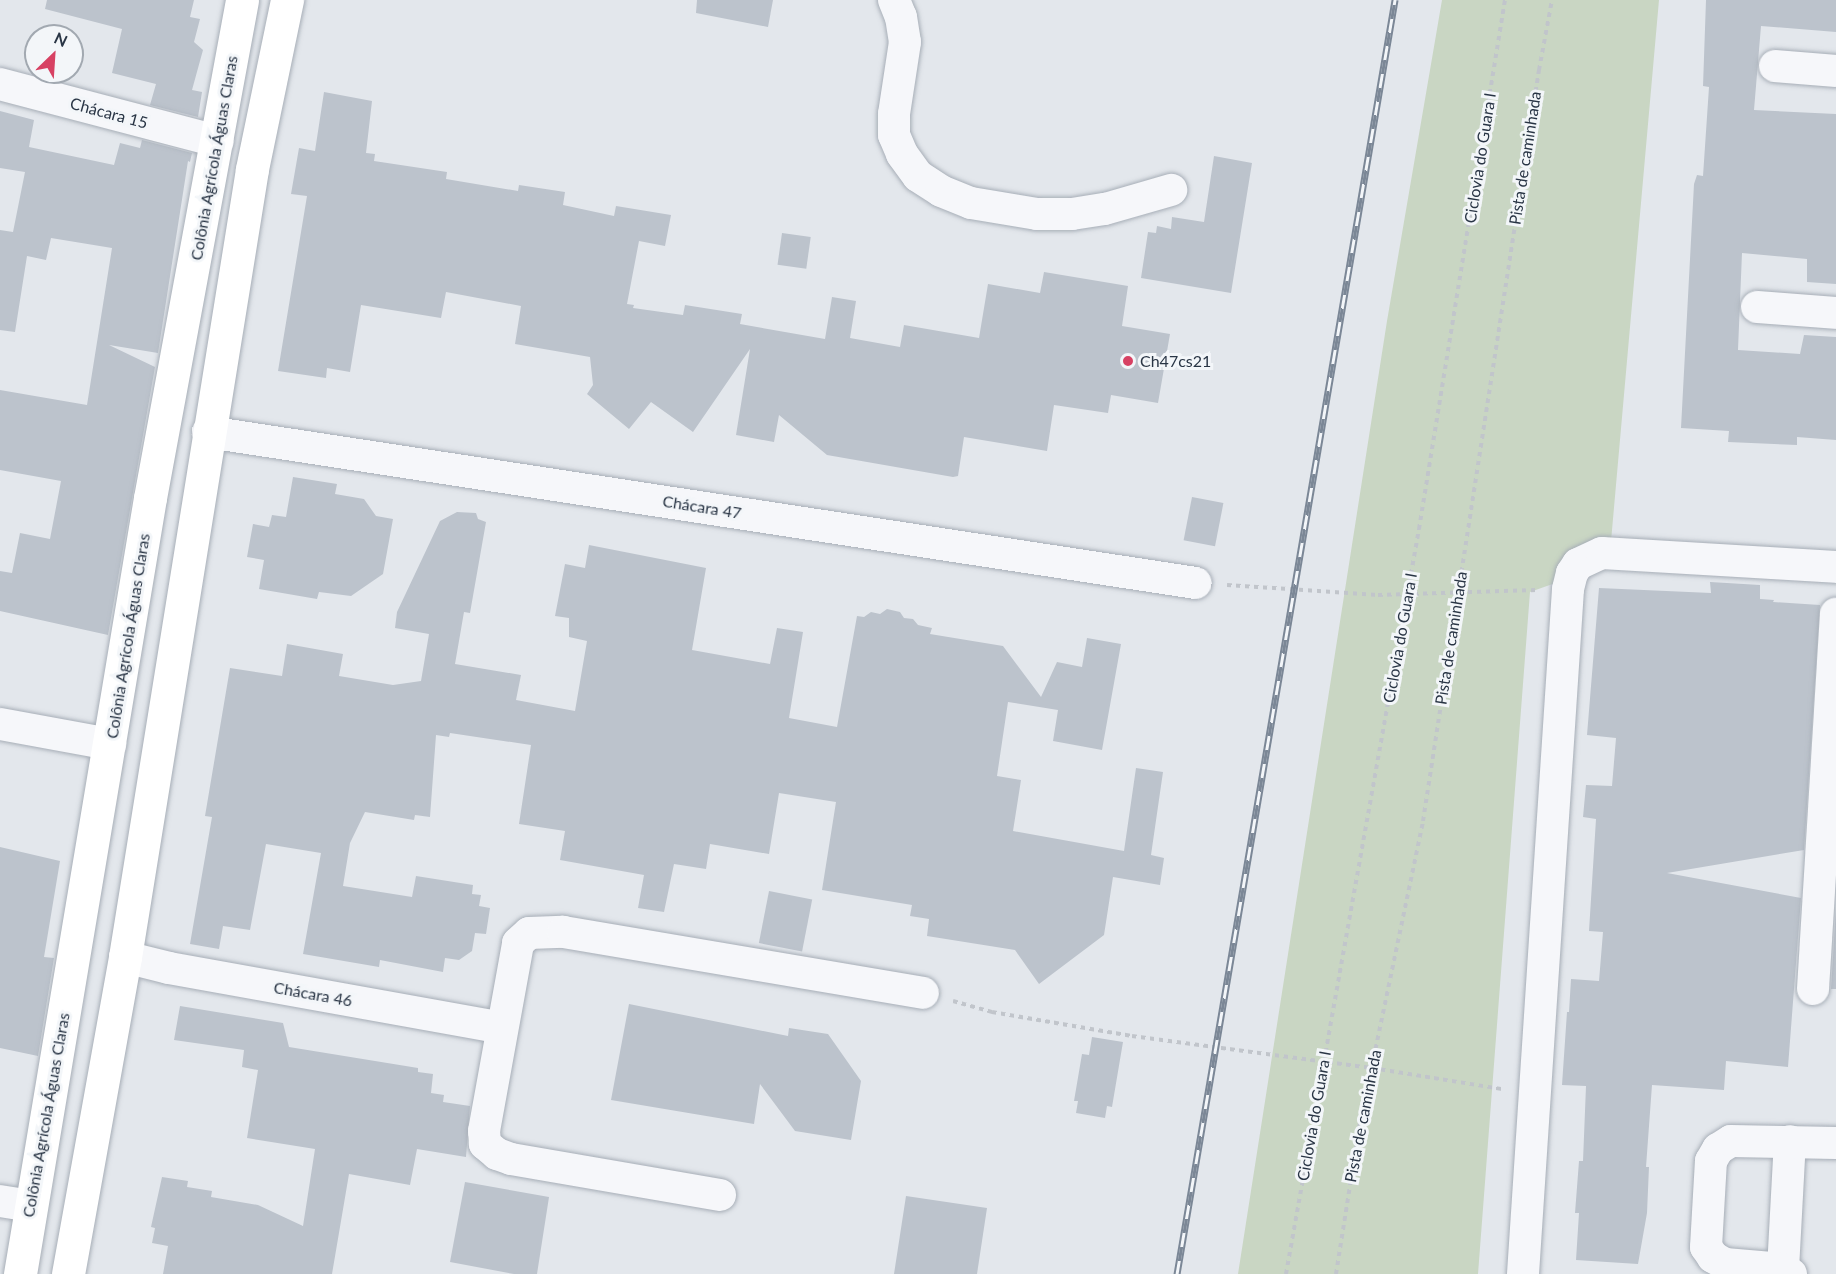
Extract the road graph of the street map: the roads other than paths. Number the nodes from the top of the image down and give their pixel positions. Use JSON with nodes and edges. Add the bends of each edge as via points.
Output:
{"nodes":[{"id":1,"x":242,"y":0,"type":"edge"},
{"id":2,"x":287,"y":0,"type":"edge"},
{"id":3,"x":894,"y":0,"type":"edge"},
{"id":4,"x":1774,"y":66,"type":"dead end"},
{"id":5,"x":1836,"y":71,"type":"edge"},
{"id":6,"x":0,"y":84,"type":"edge"},
{"id":7,"x":218,"y":141,"type":"junction"},
{"id":8,"x":1171,"y":190,"type":"dead end"},
{"id":9,"x":1757,"y":308,"type":"dead end"},
{"id":10,"x":1836,"y":313,"type":"edge"},
{"id":11,"x":208,"y":432,"type":"junction"},
{"id":12,"x":1836,"y":567,"type":"edge"},
{"id":13,"x":1196,"y":583,"type":"road end"},
{"id":14,"x":1836,"y":614,"type":"edge"},
{"id":15,"x":0,"y":724,"type":"edge"},
{"id":16,"x":110,"y":744,"type":"junction"},
{"id":17,"x":125,"y":957,"type":"junction"},
{"id":18,"x":1813,"y":989,"type":"dead end"},
{"id":19,"x":923,"y":993,"type":"road end"},
{"id":20,"x":502,"y":1028,"type":"junction"},
{"id":21,"x":1790,"y":1140,"type":"junction"},
{"id":22,"x":1836,"y":1143,"type":"edge"},
{"id":23,"x":720,"y":1195,"type":"dead end"},
{"id":24,"x":15,"y":1203,"type":"edge"},
{"id":25,"x":1787,"y":1272,"type":"edge"},
{"id":26,"x":20,"y":1274,"type":"edge"},
{"id":27,"x":68,"y":1274,"type":"edge"},
{"id":28,"x":1523,"y":1274,"type":"edge"}],
"edges":[{"from":1,"to":7,"type":"main road","name":"Colônia Agrícola Águas Claras"},
{"from":2,"to":11,"type":"main road","via":[[252,169]]},
{"from":3,"to":8,"type":"street","via":[[905,42],[894,135],[918,176],[941,191],[971,202],[1037,214],[1105,209]]},
{"from":4,"to":5,"type":"street"},
{"from":6,"to":7,"type":"street","name":"Chácara 15"},
{"from":7,"to":16,"type":"main road","name":"Colônia Agrícola Águas Claras","via":[[150,498]]},
{"from":9,"to":10,"type":"street"},
{"from":11,"to":13,"type":"street","name":"Chácara 47"},
{"from":11,"to":17,"type":"main road"},
{"from":12,"to":28,"type":"street","via":[[1602,553],[1578,564],[1572,573]]},
{"from":14,"to":18,"type":"street"},
{"from":15,"to":16,"type":"street"},
{"from":16,"to":24,"type":"main road","name":"Colônia Agrícola Águas Claras"},
{"from":17,"to":20,"type":"street","name":"Chácara 46"},
{"from":17,"to":27,"type":"main road"},
{"from":19,"to":20,"type":"street","via":[[563,932],[538,932],[529,933],[518,943]]},
{"from":20,"to":23,"type":"street","via":[[484,1131],[485,1144],[497,1154]]},
{"from":21,"to":22,"type":"street"},
{"from":21,"to":25,"type":"street"},
{"from":21,"to":25,"type":"street","via":[[1731,1141],[1718,1149],[1711,1161],[1706,1247],[1725,1264]]},
{"from":24,"to":26,"type":"main road","name":"Colônia Agrícola Águas Claras"}]}
